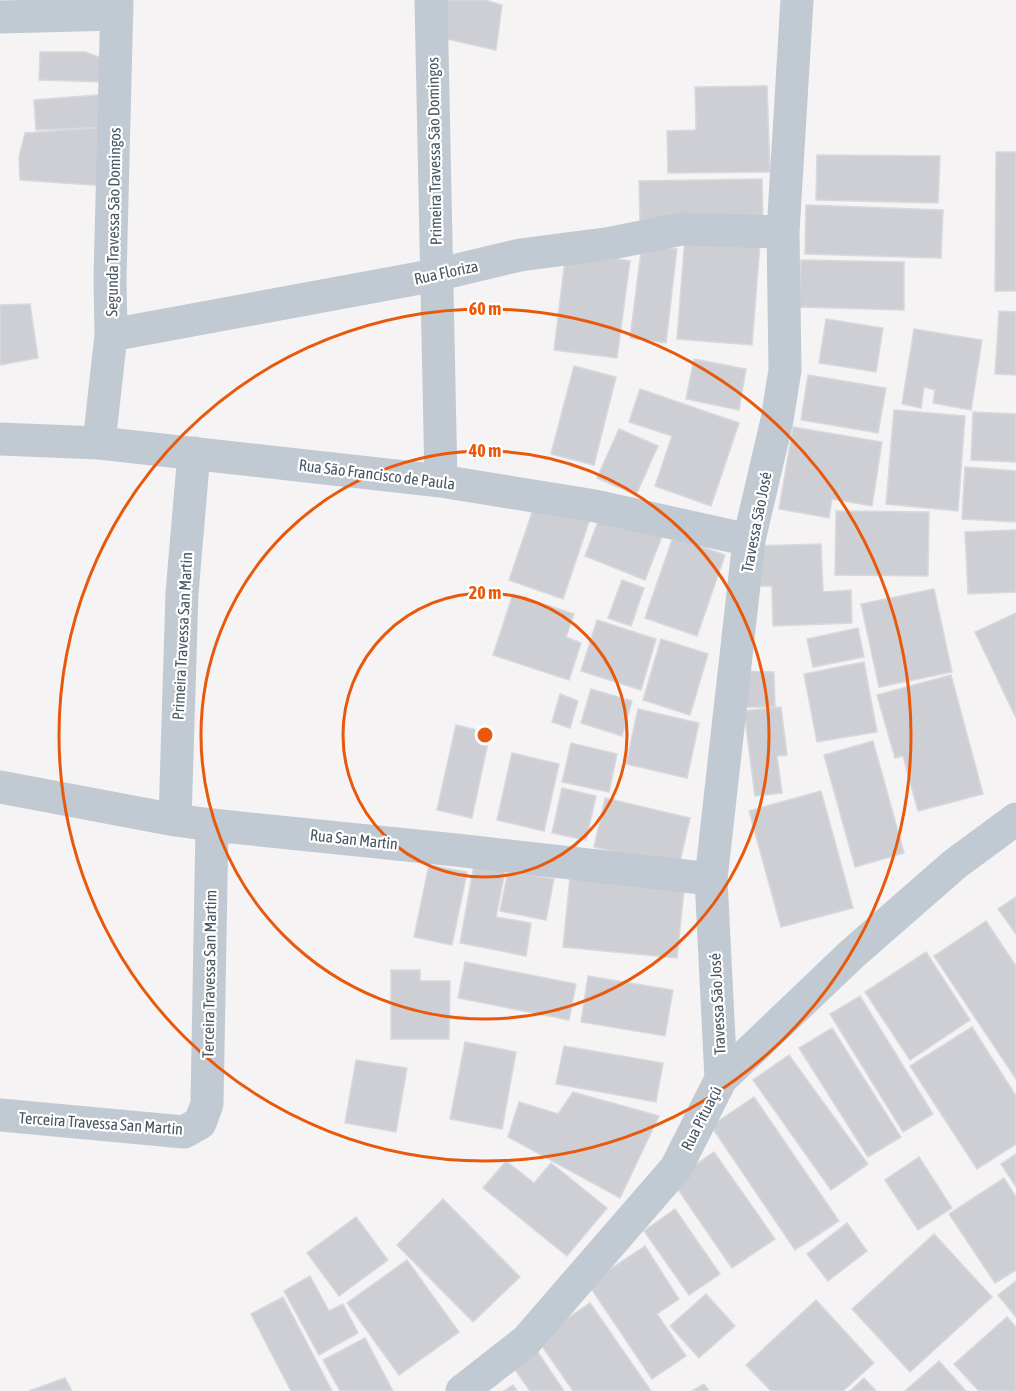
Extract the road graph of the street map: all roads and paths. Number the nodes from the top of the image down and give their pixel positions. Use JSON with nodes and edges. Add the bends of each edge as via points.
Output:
{"nodes":[{"id":1,"x":431,"y":0,"type":"edge"},
{"id":2,"x":797,"y":0,"type":"edge"},
{"id":3,"x":117,"y":7,"type":"edge"},
{"id":4,"x":0,"y":17,"type":"edge"},
{"id":5,"x":783,"y":232,"type":"junction"},
{"id":6,"x":436,"y":275,"type":"junction"},
{"id":7,"x":111,"y":335,"type":"junction"},
{"id":8,"x":0,"y":439,"type":"edge"},
{"id":9,"x":99,"y":443,"type":"junction"},
{"id":10,"x":194,"y":453,"type":"junction"},
{"id":11,"x":441,"y":481,"type":"junction"},
{"id":12,"x":749,"y":540,"type":"junction"},
{"id":13,"x":0,"y":787,"type":"edge"},
{"id":14,"x":1016,"y":819,"type":"edge"},
{"id":15,"x":175,"y":820,"type":"junction"},
{"id":16,"x":212,"y":825,"type":"junction"},
{"id":17,"x":711,"y":879,"type":"junction"},
{"id":18,"x":721,"y":1079,"type":"junction"},
{"id":19,"x":0,"y":1115,"type":"edge"},
{"id":20,"x":200,"y":1123,"type":"joint"},
{"id":21,"x":462,"y":1391,"type":"edge"}],
"edges":[{"from":1,"to":6,"type":"street","name":"Primeira Travessa São Domingos"},
{"from":2,"to":5,"type":"street","name":"Travessa São José"},
{"from":3,"to":4,"type":"street"},
{"from":3,"to":7,"type":"street","name":"Segunda Travessa São Domingos"},
{"from":5,"to":6,"type":"street","name":"Rua Floriza","via":[[681,229],[520,255]]},
{"from":5,"to":12,"type":"street","name":"Travessa São José","via":[[785,370]]},
{"from":6,"to":7,"type":"street","name":"Rua Floriza"},
{"from":6,"to":11,"type":"street","name":"Primeira Travessa São Domingos"},
{"from":7,"to":9,"type":"street","name":"Segunda Travessa São Domingos"},
{"from":8,"to":9,"type":"street","name":"Rua São Francisco de Paula"},
{"from":9,"to":10,"type":"street","name":"Rua São Francisco de Paula"},
{"from":10,"to":11,"type":"street","name":"Rua São Francisco de Paula"},
{"from":10,"to":15,"type":"street","name":"Primeira Travessa San Martin","via":[[182,593]]},
{"from":11,"to":12,"type":"street","name":"Rua São Francisco de Paula","via":[[595,506]]},
{"from":12,"to":17,"type":"street","name":"Travessa São José"},
{"from":13,"to":15,"type":"street","name":"Rua San Martin"},
{"from":14,"to":18,"type":"street","name":"Rua Pituaçú","via":[[955,864],[852,954]]},
{"from":15,"to":16,"type":"street","name":"Rua San Martin"},
{"from":16,"to":17,"type":"street","name":"Rua San Martin"},
{"from":16,"to":20,"type":"street","name":"Terceira Travessa San Martim","via":[[207,1104]]},
{"from":17,"to":18,"type":"street","name":"Travessa São José"},
{"from":18,"to":21,"type":"street","name":"Rua Pituaçú","via":[[676,1168],[526,1341]]},
{"from":19,"to":20,"type":"street","name":"Terceira Travessa San Martin","via":[[184,1132]]}]}
